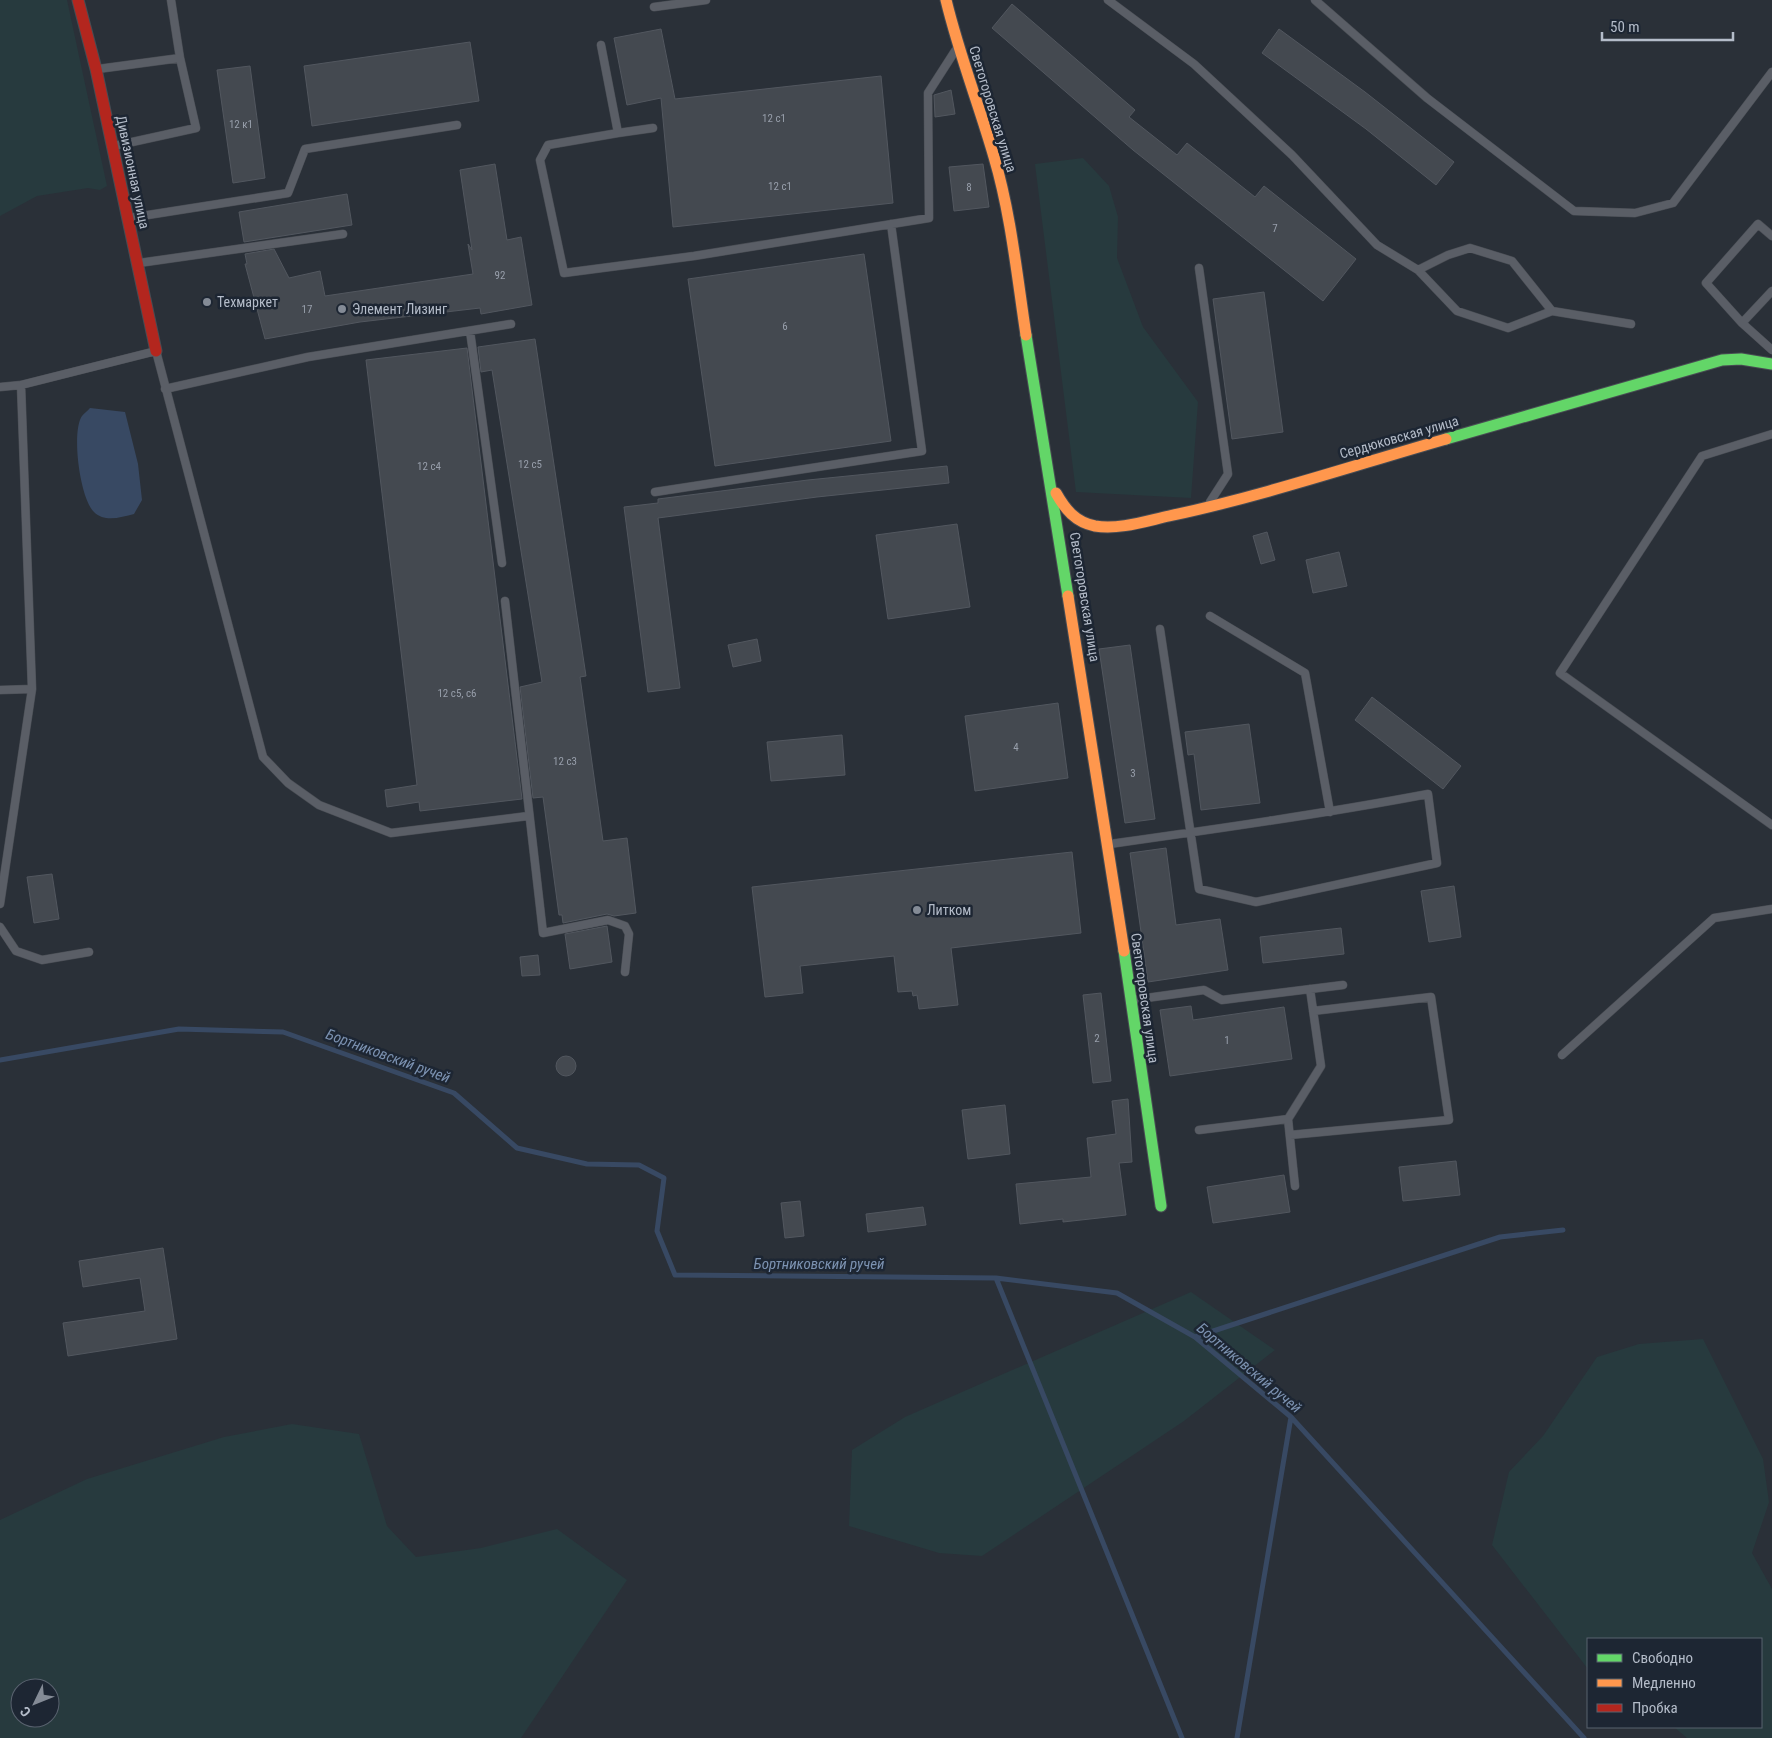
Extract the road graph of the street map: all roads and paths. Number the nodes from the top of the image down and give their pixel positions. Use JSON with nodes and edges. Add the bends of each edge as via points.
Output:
{"nodes":[{"id":1,"x":78,"y":0,"type":"edge"},
{"id":2,"x":171,"y":0,"type":"edge"},
{"id":3,"x":706,"y":0,"type":"edge"},
{"id":4,"x":946,"y":0,"type":"edge"},
{"id":5,"x":1108,"y":0,"type":"edge"},
{"id":6,"x":1315,"y":0,"type":"edge"},
{"id":7,"x":654,"y":7,"type":"dead end"},
{"id":8,"x":601,"y":46,"type":"dead end"},
{"id":9,"x":958,"y":48,"type":"junction"},
{"id":10,"x":180,"y":58,"type":"junction"},
{"id":11,"x":96,"y":69,"type":"junction"},
{"id":12,"x":1772,"y":72,"type":"edge"},
{"id":13,"x":457,"y":125,"type":"dead end"},
{"id":14,"x":653,"y":128,"type":"dead end"},
{"id":15,"x":618,"y":134,"type":"junction"},
{"id":16,"x":112,"y":146,"type":"junction"},
{"id":17,"x":127,"y":218,"type":"junction"},
{"id":18,"x":891,"y":224,"type":"junction"},
{"id":19,"x":342,"y":234,"type":"dead end"},
{"id":20,"x":1772,"y":236,"type":"edge"},
{"id":21,"x":137,"y":263,"type":"junction"},
{"id":22,"x":1199,"y":268,"type":"dead end"},
{"id":23,"x":1418,"y":270,"type":"junction"},
{"id":24,"x":1772,"y":290,"type":"edge"},
{"id":25,"x":1552,"y":311,"type":"junction"},
{"id":26,"x":1742,"y":323,"type":"junction"},
{"id":27,"x":511,"y":324,"type":"dead end"},
{"id":28,"x":1631,"y":324,"type":"dead end"},
{"id":29,"x":470,"y":330,"type":"junction"},
{"id":30,"x":1772,"y":350,"type":"edge"},
{"id":31,"x":156,"y":351,"type":"junction"},
{"id":32,"x":1772,"y":364,"type":"edge"},
{"id":33,"x":21,"y":384,"type":"junction"},
{"id":34,"x":0,"y":387,"type":"edge"},
{"id":35,"x":165,"y":389,"type":"junction"},
{"id":36,"x":1772,"y":434,"type":"edge"},
{"id":37,"x":1052,"y":483,"type":"junction"},
{"id":38,"x":655,"y":492,"type":"dead end"},
{"id":39,"x":1206,"y":508,"type":"junction"},
{"id":40,"x":502,"y":563,"type":"dead end"},
{"id":41,"x":505,"y":601,"type":"dead end"},
{"id":42,"x":1210,"y":616,"type":"dead end"},
{"id":43,"x":1160,"y":629,"type":"dead end"},
{"id":44,"x":32,"y":689,"type":"junction"},
{"id":45,"x":0,"y":690,"type":"edge"},
{"id":46,"x":1330,"y":812,"type":"junction"},
{"id":47,"x":528,"y":816,"type":"junction"},
{"id":48,"x":1772,"y":825,"type":"edge"},
{"id":49,"x":1190,"y":833,"type":"junction"},
{"id":50,"x":1108,"y":845,"type":"junction"},
{"id":51,"x":0,"y":904,"type":"edge"},
{"id":52,"x":1772,"y":909,"type":"edge"},
{"id":53,"x":0,"y":927,"type":"edge"},
{"id":54,"x":89,"y":952,"type":"dead end"},
{"id":55,"x":625,"y":972,"type":"dead end"},
{"id":56,"x":1343,"y":985,"type":"dead end"},
{"id":57,"x":1310,"y":989,"type":"junction"},
{"id":58,"x":1130,"y":1000,"type":"junction"},
{"id":59,"x":1313,"y":1011,"type":"junction"},
{"id":60,"x":1562,"y":1055,"type":"dead end"},
{"id":61,"x":1288,"y":1119,"type":"junction"},
{"id":62,"x":1199,"y":1130,"type":"dead end"},
{"id":63,"x":1290,"y":1135,"type":"junction"},
{"id":64,"x":1295,"y":1186,"type":"dead end"},
{"id":65,"x":1161,"y":1206,"type":"dead end"}],
"edges":[{"from":1,"to":11,"type":"street","name":"Дивизионная улица"},
{"from":2,"to":10,"type":"lane"},
{"from":3,"to":7,"type":"lane"},
{"from":4,"to":9,"type":"street","name":"Светогоровская улица"},
{"from":5,"to":23,"type":"lane","via":[[1194,64],[1292,155],[1377,245]]},
{"from":6,"to":12,"type":"lane","via":[[1427,98],[1574,211],[1635,213],[1673,203]]},
{"from":8,"to":15,"type":"lane"},
{"from":9,"to":18,"type":"lane","via":[[928,93],[929,218]]},
{"from":9,"to":37,"type":"street","name":"Светогоровская улица","via":[[995,159]]},
{"from":10,"to":11,"type":"lane"},
{"from":10,"to":16,"type":"lane","via":[[196,128]]},
{"from":11,"to":16,"type":"street","name":"Дивизионная улица"},
{"from":13,"to":17,"type":"lane","via":[[305,149],[288,193]]},
{"from":14,"to":15,"type":"lane"},
{"from":15,"to":18,"type":"lane","via":[[548,145],[540,160],[564,273]]},
{"from":16,"to":17,"type":"street","name":"Дивизионная улица"},
{"from":17,"to":21,"type":"street","name":"Дивизионная улица"},
{"from":18,"to":38,"type":"lane","via":[[922,451]]},
{"from":19,"to":21,"type":"lane"},
{"from":20,"to":26,"type":"lane","via":[[1758,224],[1706,283]]},
{"from":21,"to":31,"type":"street","name":"Дивизионная улица"},
{"from":22,"to":39,"type":"lane","via":[[1228,474]]},
{"from":23,"to":25,"type":"lane","via":[[1457,311],[1508,328]]},
{"from":23,"to":25,"type":"lane","via":[[1470,248],[1512,261]]},
{"from":24,"to":26,"type":"lane"},
{"from":25,"to":28,"type":"lane"},
{"from":26,"to":30,"type":"lane"},
{"from":27,"to":29,"type":"lane"},
{"from":29,"to":35,"type":"lane","via":[[308,357]]},
{"from":29,"to":40,"type":"lane"},
{"from":31,"to":33,"type":"lane"},
{"from":31,"to":35,"type":"lane"},
{"from":32,"to":39,"type":"street","name":"Сердюковская улица","via":[[1741,359],[1722,360]]},
{"from":33,"to":34,"type":"lane"},
{"from":33,"to":44,"type":"lane"},
{"from":35,"to":47,"type":"lane","via":[[263,757],[288,783],[319,806],[391,833]]},
{"from":36,"to":48,"type":"lane","via":[[1702,456],[1560,673]]},
{"from":37,"to":39,"type":"street","name":"Сердюковская улица","via":[[1060,502],[1078,521],[1102,527],[1122,526]]},
{"from":37,"to":50,"type":"street","name":"Светогоровская улица"},
{"from":41,"to":47,"type":"lane"},
{"from":42,"to":46,"type":"lane","via":[[1305,673]]},
{"from":43,"to":49,"type":"lane"},
{"from":44,"to":45,"type":"lane"},
{"from":44,"to":51,"type":"lane"},
{"from":46,"to":49,"type":"lane"},
{"from":46,"to":49,"type":"lane","via":[[1428,794],[1437,864],[1256,902],[1199,888]]},
{"from":47,"to":55,"type":"lane","via":[[543,933],[608,920],[625,926],[629,934]]},
{"from":49,"to":50,"type":"lane"},
{"from":50,"to":58,"type":"street","name":"Светогоровская улица"},
{"from":52,"to":60,"type":"lane","via":[[1714,918]]},
{"from":53,"to":54,"type":"lane","via":[[16,951],[42,960]]},
{"from":56,"to":57,"type":"lane"},
{"from":57,"to":58,"type":"lane","via":[[1222,1000],[1204,990]]},
{"from":57,"to":59,"type":"lane"},
{"from":58,"to":65,"type":"street","name":"Светогоровская улица"},
{"from":59,"to":61,"type":"lane","via":[[1321,1066]]},
{"from":59,"to":63,"type":"lane","via":[[1431,997],[1449,1120]]},
{"from":61,"to":62,"type":"lane"},
{"from":61,"to":63,"type":"lane"},
{"from":63,"to":64,"type":"lane"}]}
